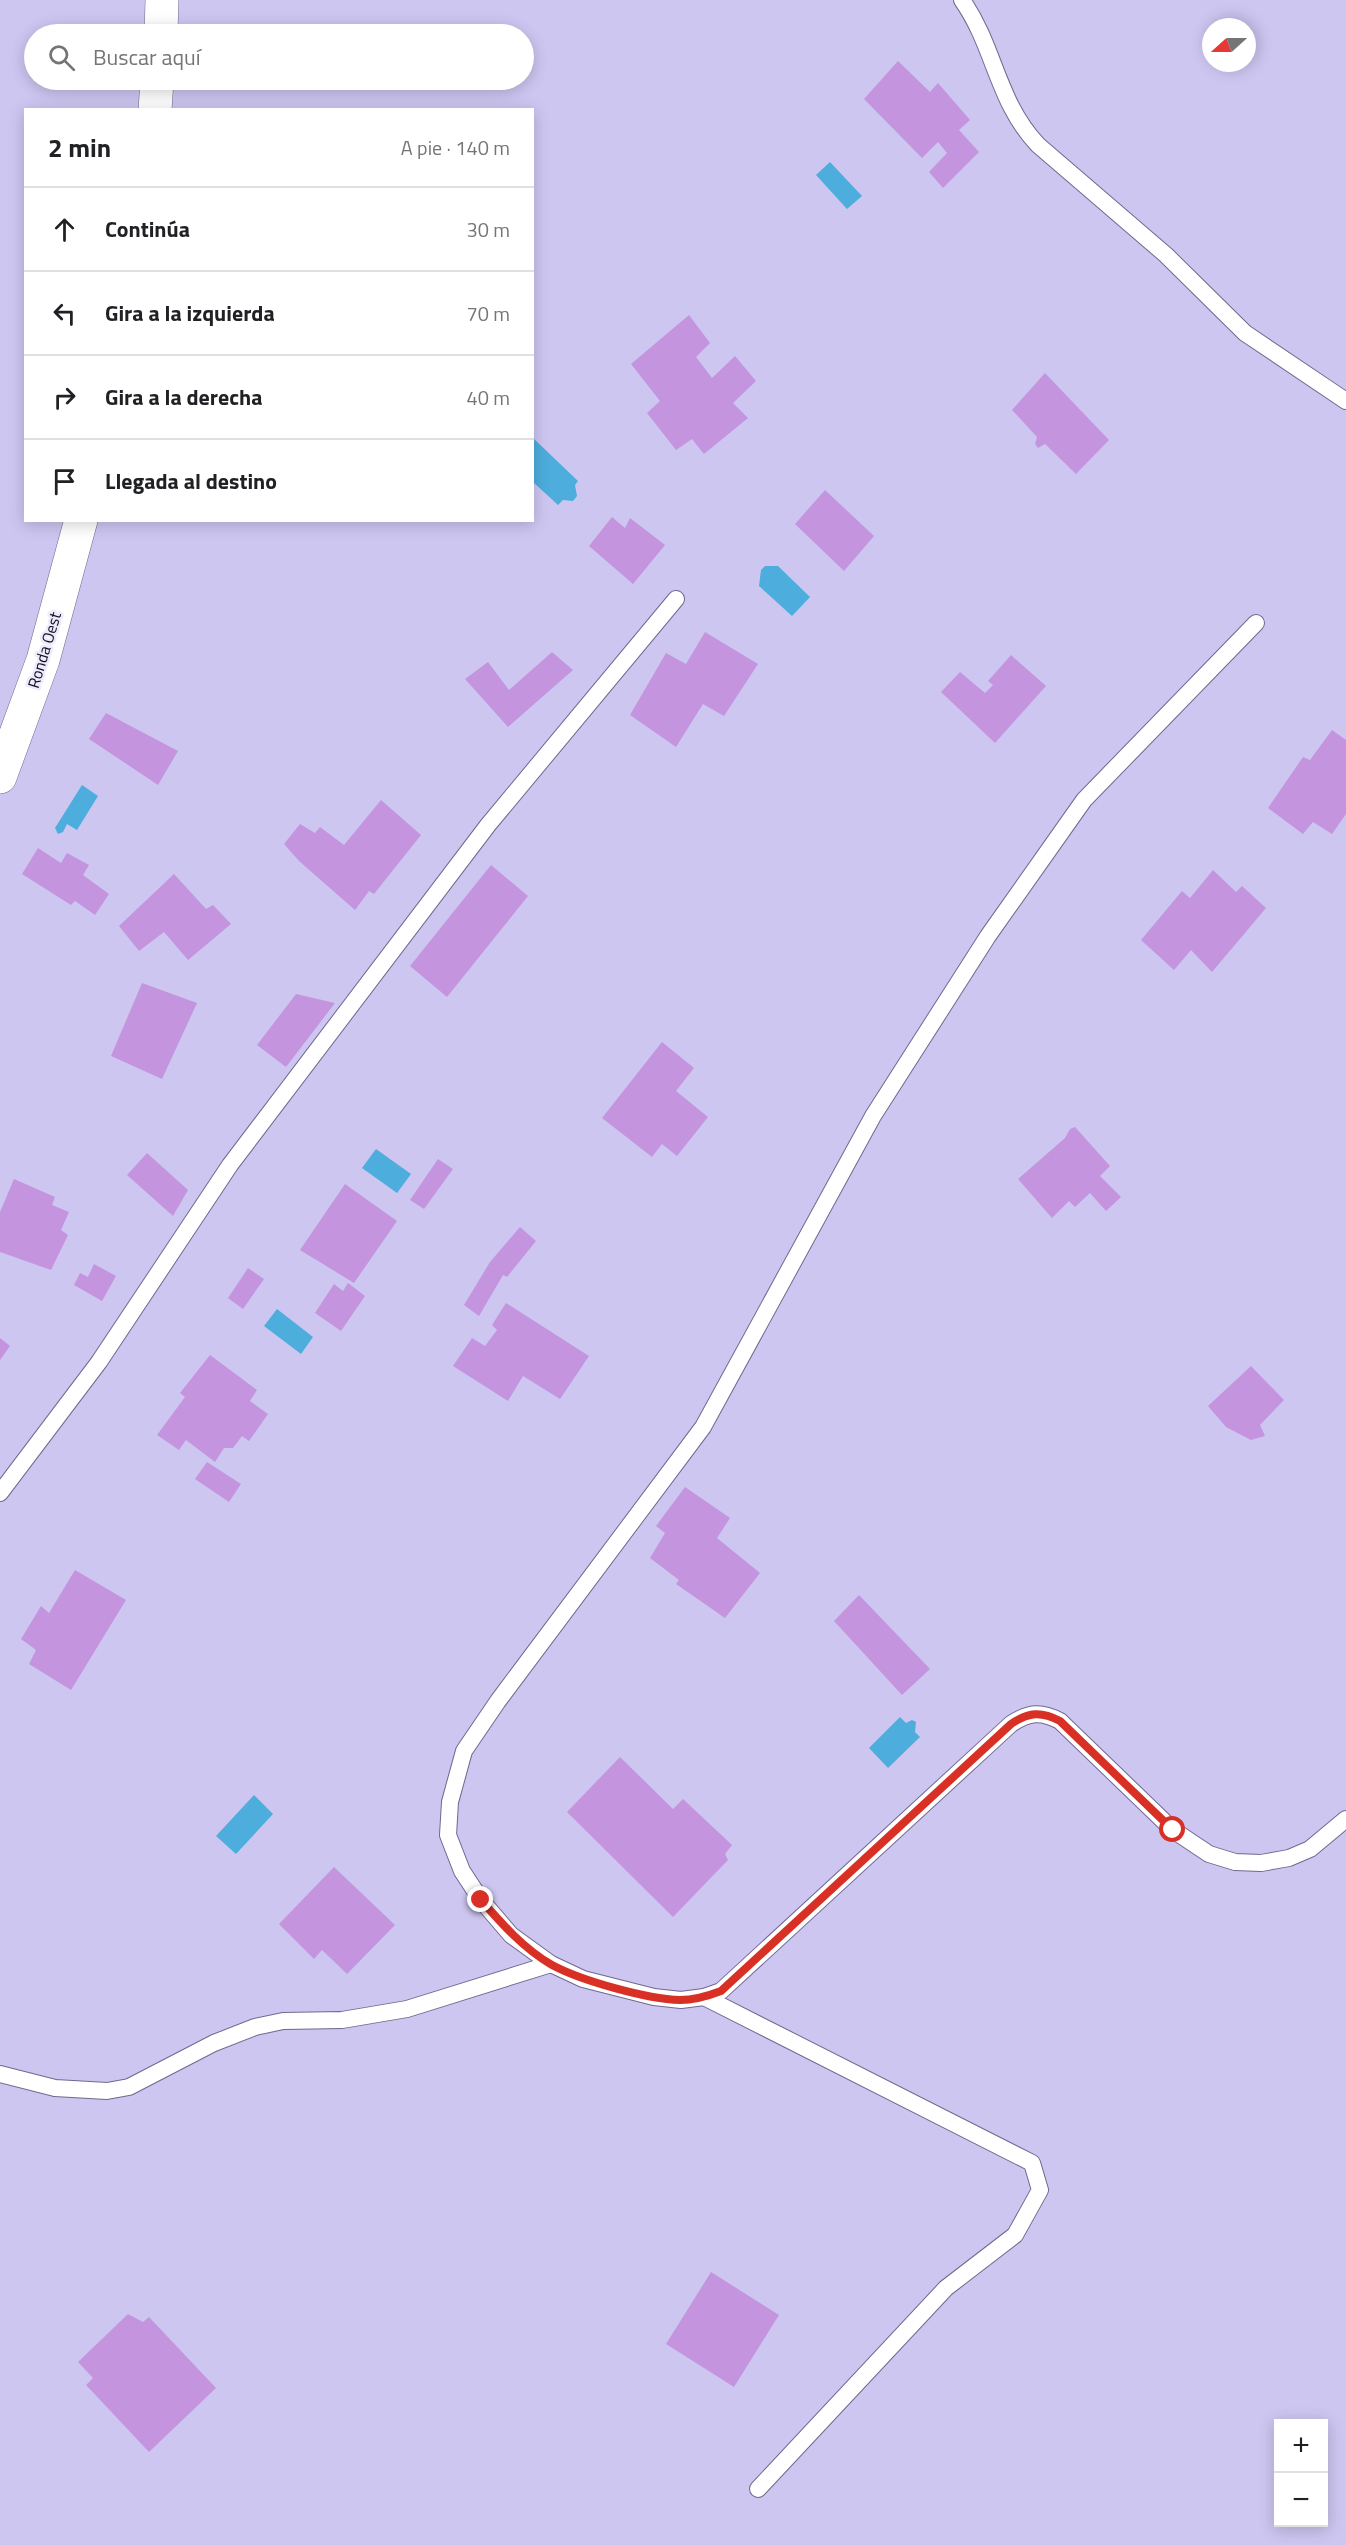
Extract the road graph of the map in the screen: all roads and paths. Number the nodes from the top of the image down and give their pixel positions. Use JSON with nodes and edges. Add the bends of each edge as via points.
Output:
{"nodes":[{"id":1,"x":162,"y":0,"type":"edge"},
{"id":2,"x":962,"y":0,"type":"edge"},
{"id":3,"x":161,"y":24,"type":"edge"},
{"id":4,"x":156,"y":90,"type":"edge"},
{"id":5,"x":155,"y":108,"type":"edge"},
{"id":6,"x":1346,"y":401,"type":"edge"},
{"id":7,"x":80,"y":522,"type":"edge"},
{"id":8,"x":676,"y":599,"type":"dead end"},
{"id":9,"x":1256,"y":623,"type":"dead end"},
{"id":10,"x":0,"y":777,"type":"edge"},
{"id":11,"x":0,"y":1493,"type":"edge"},
{"id":12,"x":1346,"y":1819,"type":"edge"},
{"id":13,"x":551,"y":1965,"type":"junction"},
{"id":14,"x":704,"y":1997,"type":"junction"},
{"id":15,"x":0,"y":2074,"type":"edge"},
{"id":16,"x":758,"y":2489,"type":"dead end"}],
"edges":[{"from":1,"to":3,"type":"main road"},
{"from":2,"to":6,"type":"lane","via":[[978,26],[1002,92],[1022,128],[1038,145],[1131,223],[1245,333]]},
{"from":4,"to":5,"type":"main road"},
{"from":7,"to":10,"type":"main road","name":"Ronda Oest","via":[[43,660]]},
{"from":8,"to":11,"type":"lane","via":[[488,825],[230,1165],[99,1362]]},
{"from":9,"to":13,"type":"lane","via":[[1084,800],[988,936],[873,1116],[703,1427],[464,1751],[450,1802],[448,1835],[462,1871],[511,1935]]},
{"from":12,"to":14,"type":"lane","via":[[1310,1849],[1289,1858],[1235,1862],[1209,1854],[1173,1830],[1060,1721],[1045,1713],[1026,1714],[721,1991]]},
{"from":13,"to":14,"type":"lane","via":[[583,1979],[654,1996],[681,2000]]},
{"from":13,"to":15,"type":"lane","via":[[407,2009],[342,2020],[283,2021],[255,2027],[214,2043],[129,2087],[107,2091],[55,2088]]},
{"from":14,"to":16,"type":"lane","via":[[1032,2163],[1040,2190],[1015,2235],[946,2288]]}]}
